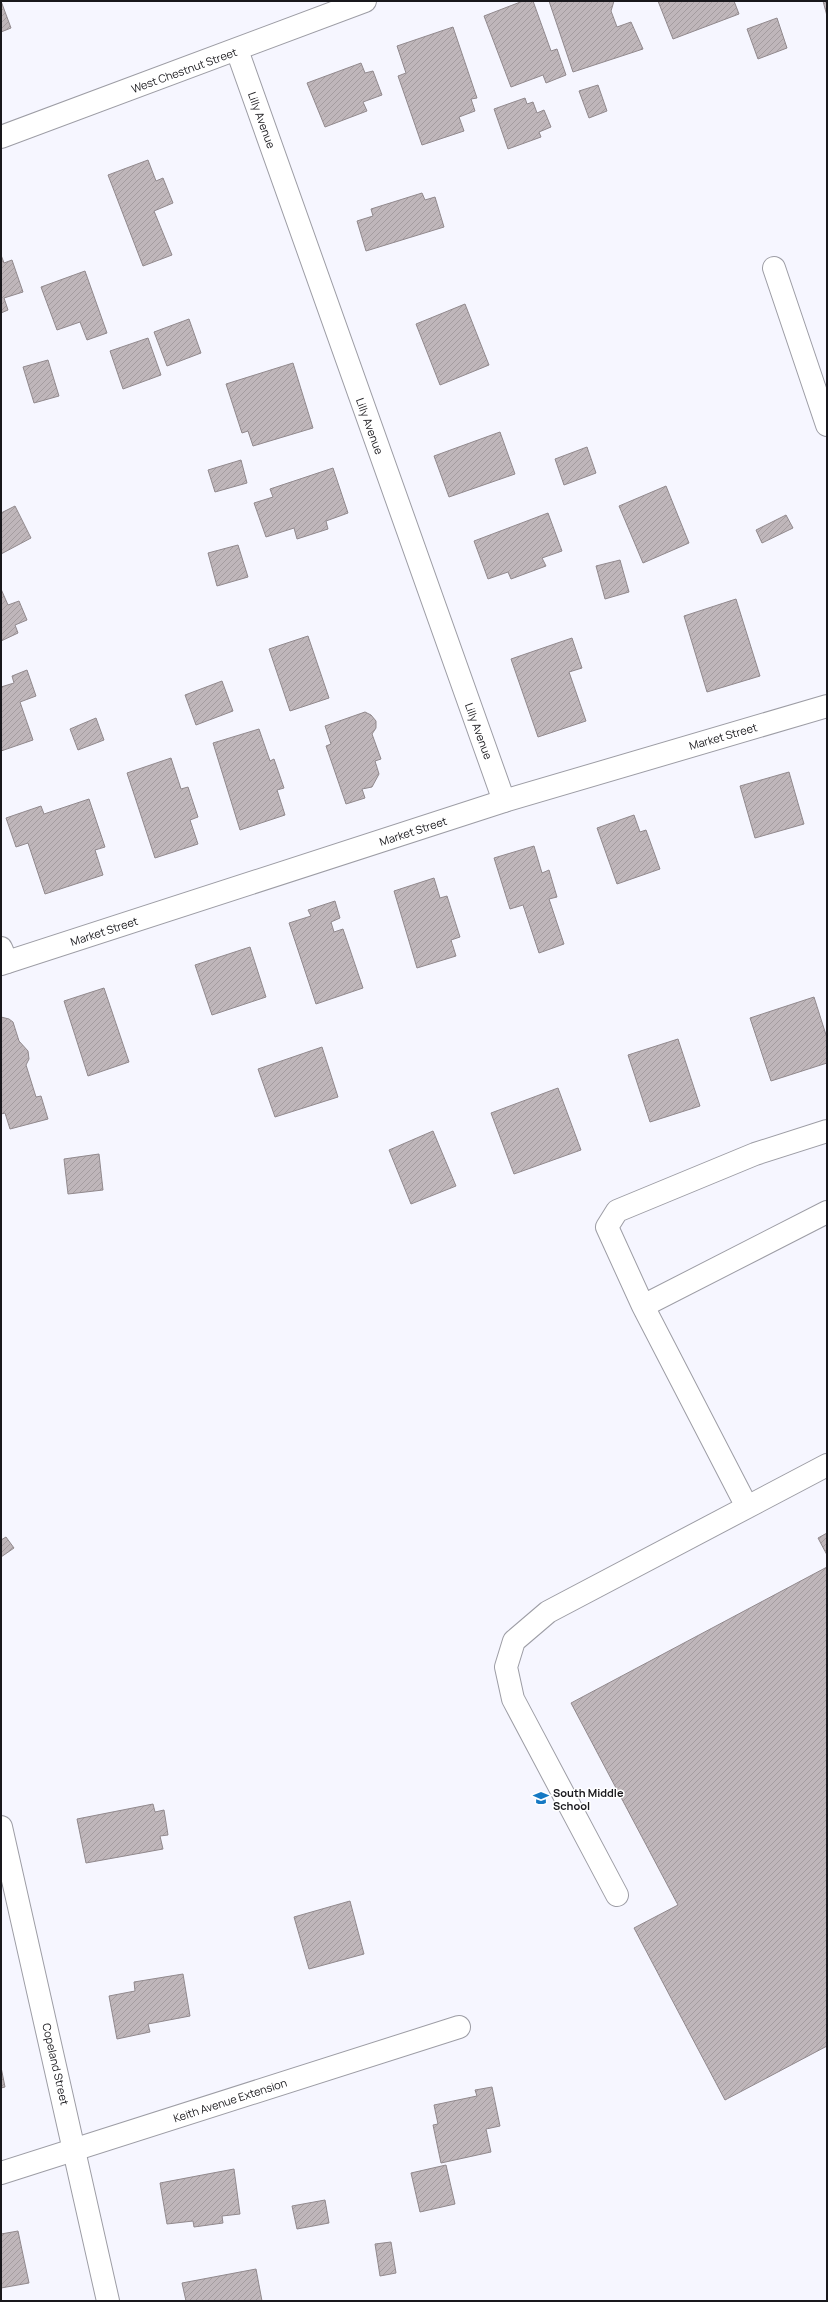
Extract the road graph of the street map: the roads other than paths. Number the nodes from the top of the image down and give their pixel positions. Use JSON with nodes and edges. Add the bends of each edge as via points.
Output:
{"nodes":[{"id":1,"x":366,"y":1,"type":"edge"},
{"id":2,"x":237,"y":50,"type":"junction"},
{"id":3,"x":1,"y":137,"type":"edge"},
{"id":4,"x":774,"y":268,"type":"dead end"},
{"id":5,"x":825,"y":412,"type":"edge"},
{"id":6,"x":827,"y":706,"type":"edge"},
{"id":7,"x":504,"y":801,"type":"junction"},
{"id":8,"x":3,"y":958,"type":"edge"},
{"id":9,"x":827,"y":1131,"type":"edge"},
{"id":10,"x":827,"y":1212,"type":"edge"},
{"id":11,"x":643,"y":1306,"type":"junction"},
{"id":12,"x":827,"y":1465,"type":"edge"},
{"id":13,"x":747,"y":1507,"type":"junction"},
{"id":14,"x":1,"y":1827,"type":"edge"},
{"id":15,"x":617,"y":1895,"type":"dead end"},
{"id":16,"x":459,"y":2027,"type":"dead end"},
{"id":17,"x":75,"y":2149,"type":"junction"},
{"id":18,"x":1,"y":2173,"type":"edge"},
{"id":19,"x":108,"y":2301,"type":"edge"}],
"edges":[{"from":1,"to":2,"type":"main road","name":"West Chestnut Street"},
{"from":2,"to":3,"type":"main road","name":"West Chestnut Street"},
{"from":2,"to":7,"type":"main road","name":"Lilly Avenue"},
{"from":4,"to":5,"type":"main road"},
{"from":6,"to":7,"type":"main road","name":"Market Street"},
{"from":7,"to":8,"type":"main road","name":"Market Street"},
{"from":9,"to":11,"type":"main road","via":[[755,1154],[617,1211],[607,1227]]},
{"from":10,"to":11,"type":"main road"},
{"from":11,"to":13,"type":"main road"},
{"from":12,"to":13,"type":"main road"},
{"from":13,"to":15,"type":"main road","via":[[548,1612],[514,1640],[506,1667],[513,1699]]},
{"from":14,"to":17,"type":"main road","name":"Copeland Street"},
{"from":16,"to":17,"type":"main road","name":"Keith Avenue Extension"},
{"from":17,"to":18,"type":"main road","name":"Keith Avenue Extension"},
{"from":17,"to":19,"type":"main road","name":"Copeland Street"}]}
